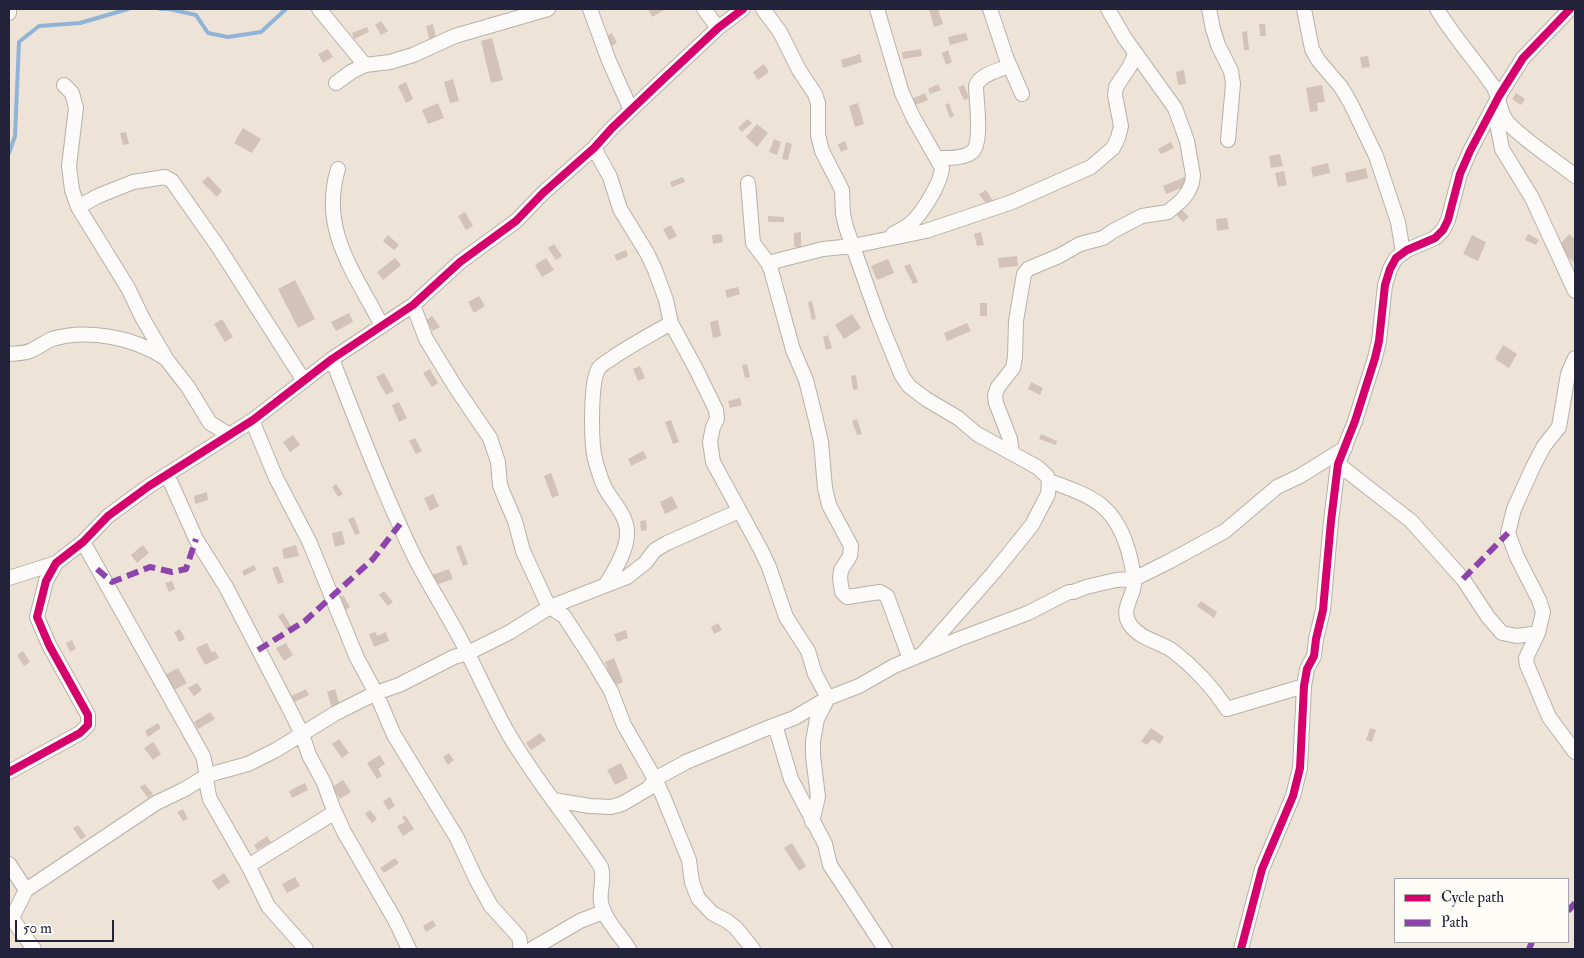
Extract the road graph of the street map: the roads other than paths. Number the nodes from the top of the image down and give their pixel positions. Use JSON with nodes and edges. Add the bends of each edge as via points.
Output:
{"nodes":[{"id":1,"x":9,"y":9,"type":"edge"},
{"id":2,"x":319,"y":9,"type":"edge"},
{"id":3,"x":548,"y":9,"type":"edge"},
{"id":4,"x":590,"y":9,"type":"edge"},
{"id":5,"x":704,"y":9,"type":"edge"},
{"id":6,"x":743,"y":9,"type":"edge"},
{"id":7,"x":764,"y":9,"type":"edge"},
{"id":8,"x":878,"y":9,"type":"edge"},
{"id":9,"x":990,"y":9,"type":"edge"},
{"id":10,"x":1108,"y":9,"type":"edge"},
{"id":11,"x":1209,"y":9,"type":"edge"},
{"id":12,"x":1304,"y":9,"type":"edge"},
{"id":13,"x":1437,"y":9,"type":"edge"},
{"id":14,"x":1570,"y":9,"type":"edge"},
{"id":15,"x":9,"y":13,"type":"edge"},
{"id":16,"x":718,"y":28,"type":"junction"},
{"id":17,"x":1135,"y":54,"type":"junction"},
{"id":18,"x":365,"y":65,"type":"junction"},
{"id":19,"x":1009,"y":66,"type":"junction"},
{"id":20,"x":336,"y":83,"type":"dead end"},
{"id":21,"x":64,"y":85,"type":"dead end"},
{"id":22,"x":1022,"y":94,"type":"dead end"},
{"id":23,"x":1499,"y":96,"type":"junction"},
{"id":24,"x":631,"y":110,"type":"junction"},
{"id":25,"x":1500,"y":111,"type":"junction"},
{"id":26,"x":1228,"y":140,"type":"dead end"},
{"id":27,"x":594,"y":148,"type":"junction"},
{"id":28,"x":937,"y":158,"type":"junction"},
{"id":29,"x":338,"y":169,"type":"dead end"},
{"id":30,"x":1575,"y":176,"type":"edge"},
{"id":31,"x":748,"y":183,"type":"dead end"},
{"id":32,"x":78,"y":207,"type":"junction"},
{"id":33,"x":876,"y":241,"type":"junction"},
{"id":34,"x":853,"y":246,"type":"junction"},
{"id":35,"x":1403,"y":253,"type":"junction"},
{"id":36,"x":768,"y":263,"type":"junction"},
{"id":37,"x":1575,"y":291,"type":"edge"},
{"id":38,"x":413,"y":305,"type":"junction"},
{"id":39,"x":670,"y":323,"type":"junction"},
{"id":40,"x":382,"y":326,"type":"junction"},
{"id":41,"x":9,"y":354,"type":"edge"},
{"id":42,"x":1575,"y":358,"type":"edge"},
{"id":43,"x":168,"y":360,"type":"junction"},
{"id":44,"x":332,"y":360,"type":"junction"},
{"id":45,"x":304,"y":381,"type":"junction"},
{"id":46,"x":253,"y":420,"type":"junction"},
{"id":47,"x":228,"y":434,"type":"junction"},
{"id":48,"x":1345,"y":448,"type":"junction"},
{"id":49,"x":1012,"y":453,"type":"junction"},
{"id":50,"x":1338,"y":464,"type":"junction"},
{"id":51,"x":167,"y":474,"type":"junction"},
{"id":52,"x":1049,"y":482,"type":"junction"},
{"id":53,"x":739,"y":511,"type":"junction"},
{"id":54,"x":83,"y":542,"type":"junction"},
{"id":55,"x":56,"y":563,"type":"junction"},
{"id":56,"x":9,"y":578,"type":"edge"},
{"id":57,"x":1134,"y":579,"type":"junction"},
{"id":58,"x":606,"y":584,"type":"junction"},
{"id":59,"x":550,"y":607,"type":"junction"},
{"id":60,"x":1538,"y":633,"type":"junction"},
{"id":61,"x":468,"y":653,"type":"junction"},
{"id":62,"x":916,"y":657,"type":"junction"},
{"id":63,"x":1304,"y":686,"type":"junction"},
{"id":64,"x":376,"y":692,"type":"junction"},
{"id":65,"x":828,"y":698,"type":"junction"},
{"id":66,"x":775,"y":725,"type":"junction"},
{"id":67,"x":302,"y":734,"type":"junction"},
{"id":68,"x":1575,"y":752,"type":"edge"},
{"id":69,"x":9,"y":772,"type":"edge"},
{"id":70,"x":208,"y":776,"type":"junction"},
{"id":71,"x":655,"y":779,"type":"junction"},
{"id":72,"x":552,"y":800,"type":"junction"},
{"id":73,"x":335,"y":812,"type":"junction"},
{"id":74,"x":812,"y":822,"type":"junction"},
{"id":75,"x":9,"y":864,"type":"edge"},
{"id":76,"x":248,"y":866,"type":"junction"},
{"id":77,"x":26,"y":890,"type":"junction"},
{"id":78,"x":603,"y":912,"type":"junction"},
{"id":79,"x":879,"y":946,"type":"edge"},
{"id":80,"x":34,"y":949,"type":"edge"},
{"id":81,"x":306,"y":949,"type":"edge"},
{"id":82,"x":409,"y":949,"type":"edge"},
{"id":83,"x":521,"y":949,"type":"edge"},
{"id":84,"x":532,"y":949,"type":"edge"},
{"id":85,"x":629,"y":949,"type":"edge"},
{"id":86,"x":753,"y":949,"type":"edge"},
{"id":87,"x":1241,"y":949,"type":"edge"}],
"edges":[{"from":1,"to":15,"type":"street"},
{"from":2,"to":18,"type":"street"},
{"from":3,"to":18,"type":"street","via":[[455,36],[414,55]]},
{"from":4,"to":24,"type":"street"},
{"from":5,"to":16,"type":"street"},
{"from":6,"to":16,"type":"street"},
{"from":7,"to":34,"type":"street","via":[[815,94],[822,152],[842,190],[843,214]]},
{"from":8,"to":28,"type":"street","via":[[902,93]]},
{"from":9,"to":19,"type":"street"},
{"from":10,"to":17,"type":"street"},
{"from":11,"to":26,"type":"street","via":[[1233,84]]},
{"from":12,"to":35,"type":"street","via":[[1312,49],[1351,104],[1376,156],[1398,222]]},
{"from":13,"to":23,"type":"street"},
{"from":14,"to":23,"type":"street","via":[[1523,58]]},
{"from":16,"to":24,"type":"street"},
{"from":17,"to":33,"type":"street","via":[[1116,87],[1121,126],[1118,138],[1102,159],[1064,180],[991,210],[926,231]]},
{"from":17,"to":49,"type":"street","via":[[1175,108],[1187,141],[1192,183],[1182,200],[1168,212],[1142,216],[1103,238],[1080,244],[1028,269],[1024,274],[1016,321],[1016,357],[1013,368],[995,395]]},
{"from":18,"to":20,"type":"street"},
{"from":19,"to":22,"type":"street"},
{"from":19,"to":28,"type":"street","via":[[978,80],[975,148],[962,157]]},
{"from":21,"to":32,"type":"street","via":[[72,93],[76,108],[68,166]]},
{"from":23,"to":25,"type":"street"},
{"from":23,"to":35,"type":"street","via":[[1463,167],[1443,230],[1435,238]]},
{"from":24,"to":27,"type":"street"},
{"from":25,"to":30,"type":"street","via":[[1518,132]]},
{"from":25,"to":37,"type":"street","via":[[1498,128],[1502,149],[1532,198]]},
{"from":27,"to":38,"type":"street","via":[[542,193],[516,221],[460,262]]},
{"from":27,"to":39,"type":"street","via":[[610,177],[620,209],[655,270]]},
{"from":28,"to":33,"type":"street","via":[[942,168],[941,176],[923,208],[911,223]]},
{"from":29,"to":40,"type":"street","via":[[332,198],[336,233],[345,257]]},
{"from":31,"to":36,"type":"street","via":[[753,243]]},
{"from":32,"to":43,"type":"street"},
{"from":32,"to":45,"type":"street","via":[[134,182],[165,177],[172,180]]},
{"from":33,"to":34,"type":"street"},
{"from":34,"to":36,"type":"street","via":[[824,249]]},
{"from":34,"to":49,"type":"street","via":[[876,312],[909,386],[977,434]]},
{"from":35,"to":48,"type":"street","via":[[1396,258],[1385,285],[1375,358]]},
{"from":36,"to":62,"type":"street","via":[[793,350],[806,380],[821,442],[829,505],[851,546],[850,556],[841,570],[842,592],[847,597],[880,592],[887,596]]},
{"from":38,"to":40,"type":"street"},
{"from":38,"to":59,"type":"street","via":[[426,339],[490,438],[498,462],[502,494],[515,521],[523,551]]},
{"from":39,"to":53,"type":"street","via":[[716,410],[717,419],[710,442],[713,462]]},
{"from":39,"to":58,"type":"street","via":[[604,363],[595,377],[594,458],[628,531],[620,558]]},
{"from":40,"to":44,"type":"street"},
{"from":41,"to":43,"type":"street","via":[[26,352],[52,339],[86,334],[132,342]]},
{"from":42,"to":60,"type":"street","via":[[1568,374],[1559,427],[1533,467],[1514,509],[1508,533],[1543,612]]},
{"from":43,"to":47,"type":"street","via":[[210,423]]},
{"from":44,"to":45,"type":"street"},
{"from":44,"to":61,"type":"street","via":[[415,557]]},
{"from":45,"to":46,"type":"street"},
{"from":46,"to":47,"type":"street"},
{"from":46,"to":64,"type":"street","via":[[276,478],[309,541],[357,658]]},
{"from":47,"to":51,"type":"street"},
{"from":48,"to":50,"type":"street"},
{"from":48,"to":57,"type":"street","via":[[1277,487],[1225,531]]},
{"from":49,"to":52,"type":"street","via":[[1038,467]]},
{"from":50,"to":60,"type":"street","via":[[1411,521],[1462,579],[1502,632],[1517,636]]},
{"from":50,"to":63,"type":"street","via":[[1322,610],[1314,656]]},
{"from":51,"to":54,"type":"street","via":[[108,516]]},
{"from":51,"to":67,"type":"street","via":[[196,539],[226,588]]},
{"from":52,"to":57,"type":"street","via":[[1096,500],[1110,513],[1126,544]]},
{"from":52,"to":62,"type":"street","via":[[1048,494],[1032,526]]},
{"from":53,"to":58,"type":"street","via":[[655,550],[638,570]]},
{"from":53,"to":65,"type":"street","via":[[769,568],[786,617],[808,651],[815,674]]},
{"from":54,"to":55,"type":"street"},
{"from":54,"to":70,"type":"street","via":[[203,756]]},
{"from":55,"to":56,"type":"street"},
{"from":55,"to":69,"type":"street","via":[[46,581],[37,617],[88,715],[88,725],[80,733]]},
{"from":57,"to":62,"type":"street","via":[[1068,592],[1028,613]]},
{"from":57,"to":63,"type":"street","via":[[1126,604],[1131,627],[1172,651],[1216,692],[1227,709]]},
{"from":58,"to":59,"type":"street"},
{"from":59,"to":61,"type":"street"},
{"from":59,"to":71,"type":"street","via":[[564,616],[590,656]]},
{"from":60,"to":68,"type":"street","via":[[1526,658],[1527,665],[1549,718]]},
{"from":61,"to":64,"type":"street","via":[[399,685]]},
{"from":61,"to":72,"type":"street","via":[[509,735]]},
{"from":62,"to":65,"type":"street","via":[[854,689]]},
{"from":63,"to":87,"type":"street","via":[[1300,768],[1294,796],[1262,869]]},
{"from":64,"to":67,"type":"street"},
{"from":64,"to":83,"type":"street","via":[[394,736],[457,838],[491,906],[519,937]]},
{"from":65,"to":66,"type":"street"},
{"from":65,"to":74,"type":"street","via":[[817,718],[813,741],[818,797]]},
{"from":66,"to":71,"type":"street"},
{"from":66,"to":74,"type":"street","via":[[791,779]]},
{"from":67,"to":70,"type":"street","via":[[248,764]]},
{"from":67,"to":73,"type":"street"},
{"from":70,"to":76,"type":"street","via":[[210,799]]},
{"from":70,"to":77,"type":"street","via":[[127,821]]},
{"from":71,"to":72,"type":"street","via":[[649,788],[617,806],[584,806]]},
{"from":71,"to":86,"type":"street","via":[[689,860],[698,898],[712,913],[736,928]]},
{"from":72,"to":78,"type":"street","via":[[601,867]]},
{"from":73,"to":76,"type":"street"},
{"from":73,"to":82,"type":"street"},
{"from":74,"to":79,"type":"street","via":[[825,844],[830,865]]},
{"from":75,"to":77,"type":"street"},
{"from":76,"to":81,"type":"street","via":[[268,906]]},
{"from":77,"to":80,"type":"street","via":[[13,916]]},
{"from":78,"to":84,"type":"street"},
{"from":78,"to":85,"type":"street"}]}
